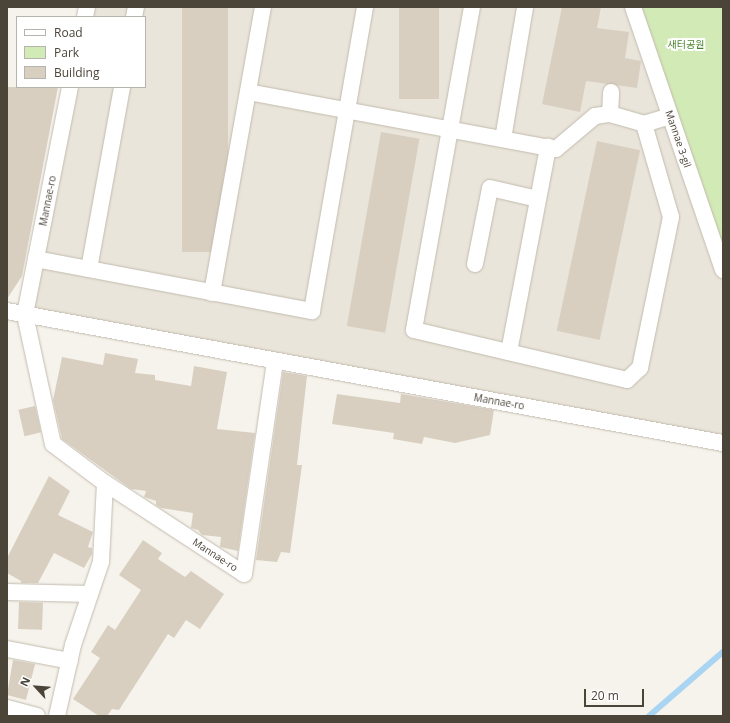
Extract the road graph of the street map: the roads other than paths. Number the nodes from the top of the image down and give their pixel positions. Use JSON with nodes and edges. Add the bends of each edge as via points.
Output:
{"nodes":[{"id":1,"x":263,"y":7,"type":"edge"},
{"id":2,"x":365,"y":7,"type":"edge"},
{"id":3,"x":472,"y":7,"type":"edge"},
{"id":4,"x":525,"y":7,"type":"edge"},
{"id":5,"x":633,"y":7,"type":"edge"},
{"id":6,"x":70,"y":88,"type":"edge"},
{"id":7,"x":122,"y":88,"type":"edge"},
{"id":8,"x":248,"y":92,"type":"junction"},
{"id":9,"x":612,"y":92,"type":"dead end"},
{"id":10,"x":347,"y":110,"type":"junction"},
{"id":11,"x":610,"y":114,"type":"junction"},
{"id":12,"x":670,"y":116,"type":"junction"},
{"id":13,"x":644,"y":124,"type":"junction"},
{"id":14,"x":449,"y":129,"type":"junction"},
{"id":15,"x":503,"y":139,"type":"junction"},
{"id":16,"x":548,"y":147,"type":"junction"},
{"id":17,"x":538,"y":199,"type":"junction"},
{"id":18,"x":36,"y":259,"type":"junction"},
{"id":19,"x":475,"y":264,"type":"dead end"},
{"id":20,"x":89,"y":269,"type":"junction"},
{"id":21,"x":723,"y":270,"type":"edge"},
{"id":22,"x":212,"y":293,"type":"junction"},
{"id":23,"x":7,"y":310,"type":"edge"},
{"id":24,"x":24,"y":315,"type":"junction"},
{"id":25,"x":509,"y":352,"type":"junction"},
{"id":26,"x":275,"y":360,"type":"junction"},
{"id":27,"x":723,"y":443,"type":"edge"},
{"id":28,"x":106,"y":483,"type":"junction"},
{"id":29,"x":7,"y":592,"type":"edge"},
{"id":30,"x":90,"y":594,"type":"junction"},
{"id":31,"x":7,"y":649,"type":"edge"},
{"id":32,"x":70,"y":660,"type":"junction"},
{"id":33,"x":7,"y":708,"type":"edge"},
{"id":34,"x":37,"y":716,"type":"edge"},
{"id":35,"x":57,"y":716,"type":"edge"}],
"edges":[{"from":1,"to":8,"type":"street"},
{"from":2,"to":10,"type":"street"},
{"from":3,"to":14,"type":"street"},
{"from":4,"to":15,"type":"street"},
{"from":5,"to":12,"type":"street","name":"Mannae 3-gil"},
{"from":6,"to":18,"type":"street","name":"Mannae-ro"},
{"from":7,"to":20,"type":"street"},
{"from":8,"to":10,"type":"street"},
{"from":8,"to":22,"type":"street"},
{"from":9,"to":11,"type":"street"},
{"from":10,"to":14,"type":"street"},
{"from":10,"to":22,"type":"street","via":[[312,311]]},
{"from":11,"to":13,"type":"street"},
{"from":11,"to":16,"type":"street","via":[[595,116],[556,149]]},
{"from":12,"to":13,"type":"street"},
{"from":12,"to":21,"type":"street","name":"Mannae 3-gil"},
{"from":13,"to":25,"type":"street","via":[[671,217],[640,368],[627,380]]},
{"from":14,"to":15,"type":"street"},
{"from":14,"to":25,"type":"street","via":[[414,330]]},
{"from":15,"to":16,"type":"street"},
{"from":16,"to":17,"type":"street"},
{"from":17,"to":19,"type":"street","via":[[490,188]]},
{"from":17,"to":25,"type":"street"},
{"from":18,"to":20,"type":"street"},
{"from":18,"to":24,"type":"street","name":"Mannae-ro"},
{"from":20,"to":22,"type":"street"},
{"from":23,"to":24,"type":"street","name":"Mannae-ro"},
{"from":24,"to":26,"type":"street","name":"Mannae-ro"},
{"from":24,"to":28,"type":"street","name":"Mannae-ro","via":[[53,444]]},
{"from":26,"to":27,"type":"street","name":"Mannae-ro"},
{"from":26,"to":28,"type":"street","name":"Mannae-ro","via":[[244,574]]},
{"from":28,"to":30,"type":"street","via":[[101,562]]},
{"from":29,"to":30,"type":"street"},
{"from":30,"to":32,"type":"street"},
{"from":31,"to":32,"type":"street"},
{"from":32,"to":35,"type":"street"},
{"from":33,"to":34,"type":"street"}]}
